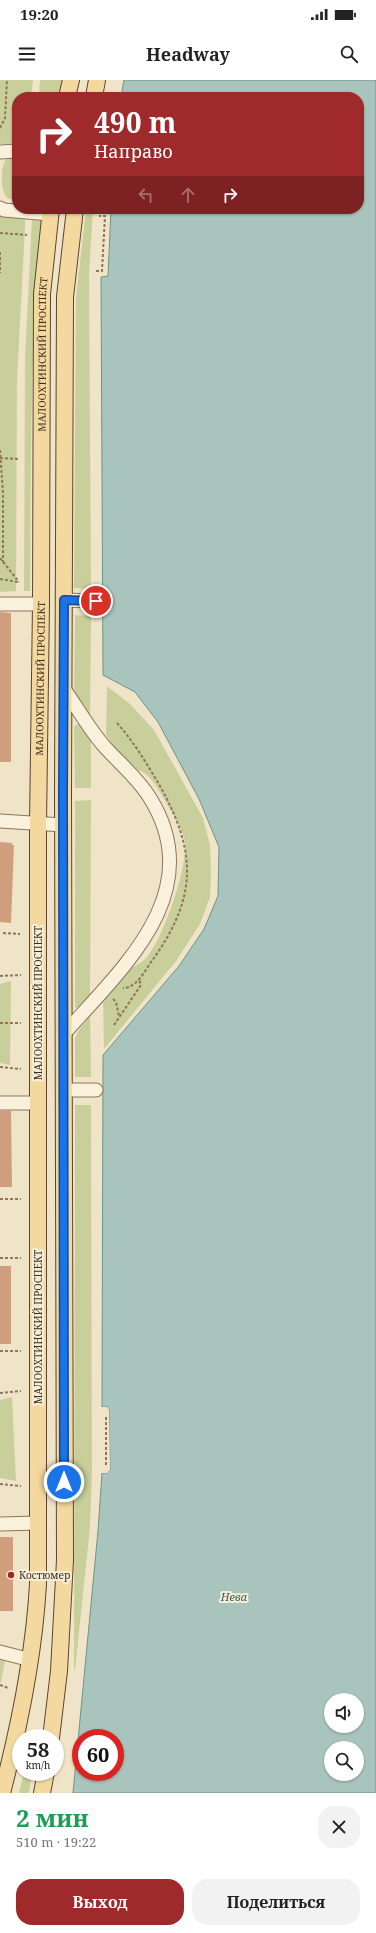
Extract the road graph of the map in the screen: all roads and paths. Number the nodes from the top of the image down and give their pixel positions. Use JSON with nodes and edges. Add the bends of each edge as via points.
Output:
{"nodes":[{"id":1,"x":7,"y":80,"type":"edge"},
{"id":2,"x":71,"y":80,"type":"edge"},
{"id":3,"x":97,"y":80,"type":"edge"},
{"id":4,"x":68,"y":92,"type":"edge"},
{"id":5,"x":95,"y":92,"type":"edge"},
{"id":6,"x":0,"y":128,"type":"edge"},
{"id":7,"x":12,"y":151,"type":"edge"},
{"id":8,"x":0,"y":152,"type":"edge"},
{"id":9,"x":0,"y":208,"type":"edge"},
{"id":10,"x":12,"y":210,"type":"edge"},
{"id":11,"x":50,"y":214,"type":"edge"},
{"id":12,"x":74,"y":214,"type":"edge"},
{"id":13,"x":99,"y":216,"type":"dead end"},
{"id":14,"x":0,"y":233,"type":"edge"},
{"id":15,"x":27,"y":235,"type":"dead end"},
{"id":16,"x":0,"y":252,"type":"edge"},
{"id":17,"x":96,"y":271,"type":"dead end"},
{"id":18,"x":0,"y":273,"type":"edge"},
{"id":19,"x":0,"y":450,"type":"edge"},
{"id":20,"x":0,"y":458,"type":"edge"},
{"id":21,"x":20,"y":459,"type":"dead end"},
{"id":22,"x":0,"y":558,"type":"edge"},
{"id":23,"x":3,"y":562,"type":"junction"},
{"id":24,"x":0,"y":578,"type":"edge"},
{"id":25,"x":64,"y":600,"type":"junction"},
{"id":26,"x":96,"y":601,"type":"dead end"},
{"id":27,"x":0,"y":604,"type":"edge"},
{"id":28,"x":41,"y":604,"type":"junction"},
{"id":29,"x":64,"y":689,"type":"junction"},
{"id":30,"x":0,"y":821,"type":"edge"},
{"id":31,"x":38,"y":824,"type":"junction"},
{"id":32,"x":63,"y":825,"type":"junction"},
{"id":33,"x":3,"y":933,"type":"dead end"},
{"id":34,"x":20,"y":934,"type":"dead end"},
{"id":35,"x":21,"y":975,"type":"dead end"},
{"id":36,"x":0,"y":976,"type":"edge"},
{"id":37,"x":139,"y":979,"type":"dead end"},
{"id":38,"x":106,"y":987,"type":"junction"},
{"id":39,"x":119,"y":1016,"type":"junction"},
{"id":40,"x":0,"y":1023,"type":"edge"},
{"id":41,"x":21,"y":1023,"type":"dead end"},
{"id":42,"x":114,"y":1025,"type":"dead end"},
{"id":43,"x":63,"y":1035,"type":"junction"},
{"id":44,"x":0,"y":1067,"type":"edge"},
{"id":45,"x":21,"y":1069,"type":"dead end"},
{"id":46,"x":64,"y":1090,"type":"junction"},
{"id":47,"x":96,"y":1090,"type":"dead end"},
{"id":48,"x":0,"y":1103,"type":"edge"},
{"id":49,"x":38,"y":1103,"type":"junction"},
{"id":50,"x":0,"y":1199,"type":"edge"},
{"id":51,"x":21,"y":1199,"type":"dead end"},
{"id":52,"x":0,"y":1258,"type":"edge"},
{"id":53,"x":21,"y":1258,"type":"dead end"},
{"id":54,"x":0,"y":1351,"type":"edge"},
{"id":55,"x":21,"y":1351,"type":"dead end"},
{"id":56,"x":21,"y":1390,"type":"dead end"},
{"id":57,"x":0,"y":1393,"type":"edge"},
{"id":58,"x":106,"y":1415,"type":"dead end"},
{"id":59,"x":106,"y":1465,"type":"dead end"},
{"id":60,"x":0,"y":1484,"type":"edge"},
{"id":61,"x":21,"y":1486,"type":"dead end"},
{"id":62,"x":38,"y":1523,"type":"junction"},
{"id":63,"x":0,"y":1524,"type":"edge"},
{"id":64,"x":0,"y":1652,"type":"edge"},
{"id":65,"x":31,"y":1660,"type":"junction"},
{"id":66,"x":0,"y":1686,"type":"edge"},
{"id":67,"x":8,"y":1688,"type":"dead end"},
{"id":68,"x":52,"y":1729,"type":"edge"},
{"id":69,"x":44,"y":1781,"type":"edge"},
{"id":70,"x":2,"y":1793,"type":"edge"},
{"id":71,"x":42,"y":1793,"type":"edge"}],
"edges":[{"from":1,"to":6,"type":"path","via":[[5,118]]},
{"from":2,"to":4,"type":"main road"},
{"from":3,"to":5,"type":"main road"},
{"from":7,"to":8,"type":"street"},
{"from":9,"to":10,"type":"street"},
{"from":11,"to":28,"type":"main road","name":"МАЛООХТИНСКИЙ ПРОСПЕКТ","via":[[42,294]]},
{"from":12,"to":25,"type":"main road","via":[[65,297]]},
{"from":13,"to":17,"type":"path","via":[[105,216],[102,271]]},
{"from":14,"to":15,"type":"path"},
{"from":16,"to":18,"type":"path"},
{"from":19,"to":20,"type":"path"},
{"from":20,"to":21,"type":"path"},
{"from":20,"to":23,"type":"path"},
{"from":22,"to":23,"type":"path"},
{"from":23,"to":24,"type":"path","via":[[19,582]]},
{"from":25,"to":26,"type":"street"},
{"from":25,"to":29,"type":"main road"},
{"from":27,"to":28,"type":"street"},
{"from":28,"to":31,"type":"main road","name":"МАЛООХТИНСКИЙ ПРОСПЕКТ"},
{"from":29,"to":32,"type":"main road"},
{"from":29,"to":38,"type":"street","via":[[103,745],[150,798],[166,830],[171,850],[167,892],[159,913],[135,950]]},
{"from":30,"to":31,"type":"street"},
{"from":31,"to":32,"type":"street"},
{"from":31,"to":49,"type":"main road","name":"МАЛООХТИНСКИЙ ПРОСПЕКТ"},
{"from":32,"to":43,"type":"main road"},
{"from":33,"to":34,"type":"path"},
{"from":35,"to":36,"type":"path"},
{"from":37,"to":39,"type":"path","via":[[141,985]]},
{"from":38,"to":39,"type":"path","via":[[116,1002]]},
{"from":38,"to":43,"type":"street"},
{"from":39,"to":42,"type":"path"},
{"from":40,"to":41,"type":"path"},
{"from":43,"to":46,"type":"main road"},
{"from":44,"to":45,"type":"path"},
{"from":46,"to":47,"type":"street"},
{"from":46,"to":68,"type":"main road","via":[[65,1560],[59,1671]]},
{"from":48,"to":49,"type":"street"},
{"from":49,"to":62,"type":"main road","name":"МАЛООХТИНСКИЙ ПРОСПЕКТ"},
{"from":50,"to":51,"type":"path"},
{"from":52,"to":53,"type":"path"},
{"from":54,"to":55,"type":"path"},
{"from":56,"to":57,"type":"path"},
{"from":58,"to":59,"type":"path"},
{"from":60,"to":61,"type":"path"},
{"from":62,"to":63,"type":"street"},
{"from":62,"to":65,"type":"main road","name":"МАЛООХТИНСКИЙ ПРОСПЕКТ","via":[[38,1584]]},
{"from":64,"to":65,"type":"street"},
{"from":65,"to":70,"type":"main road","name":"МАЛООХТИНСКИЙ ПРОСПЕКТ","via":[[20,1722]]},
{"from":66,"to":67,"type":"path"},
{"from":69,"to":71,"type":"main road"}]}
